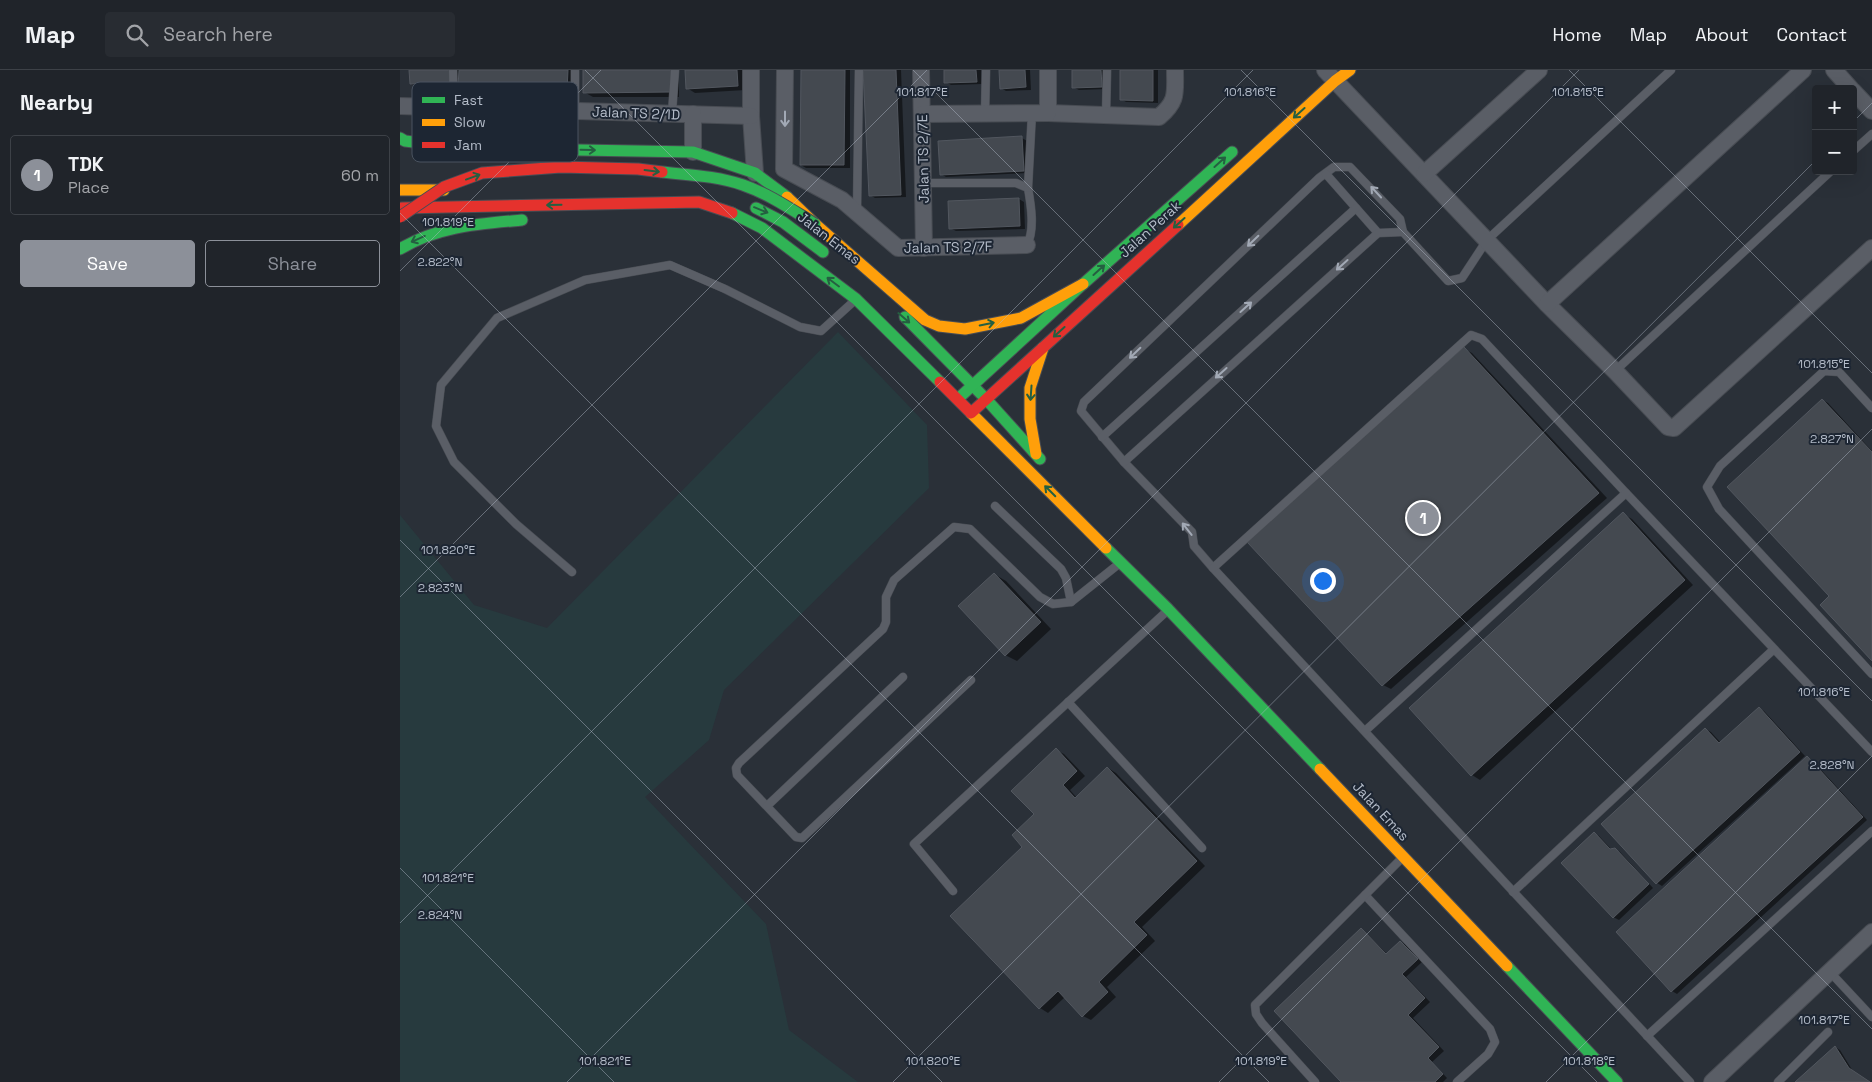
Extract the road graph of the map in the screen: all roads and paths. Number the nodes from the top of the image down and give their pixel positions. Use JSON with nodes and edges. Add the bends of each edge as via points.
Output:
{"nodes":[{"id":1,"x":675,"y":70,"type":"edge"},
{"id":2,"x":751,"y":70,"type":"edge"},
{"id":3,"x":785,"y":70,"type":"edge"},
{"id":4,"x":860,"y":70,"type":"edge"},
{"id":5,"x":921,"y":70,"type":"edge"},
{"id":6,"x":986,"y":70,"type":"edge"},
{"id":7,"x":1048,"y":70,"type":"edge"},
{"id":8,"x":1107,"y":70,"type":"edge"},
{"id":9,"x":1175,"y":70,"type":"edge"},
{"id":10,"x":1350,"y":70,"type":"edge"},
{"id":11,"x":1539,"y":70,"type":"edge"},
{"id":12,"x":1671,"y":70,"type":"edge"},
{"id":13,"x":1804,"y":70,"type":"edge"},
{"id":14,"x":1834,"y":70,"type":"edge"},
{"id":15,"x":1325,"y":74,"type":"edge"},
{"id":16,"x":1848,"y":85,"type":"edge"},
{"id":17,"x":1857,"y":95,"type":"edge"},
{"id":18,"x":578,"y":111,"type":"edge"},
{"id":19,"x":1872,"y":111,"type":"edge"},
{"id":20,"x":1040,"y":113,"type":"junction"},
{"id":21,"x":672,"y":114,"type":"junction"},
{"id":22,"x":693,"y":114,"type":"junction"},
{"id":23,"x":922,"y":114,"type":"junction"},
{"id":24,"x":985,"y":114,"type":"junction"},
{"id":25,"x":1106,"y":115,"type":"junction"},
{"id":26,"x":751,"y":116,"type":"junction"},
{"id":27,"x":1872,"y":134,"type":"edge"},
{"id":28,"x":400,"y":138,"type":"edge"},
{"id":29,"x":1244,"y":141,"type":"dead end"},
{"id":30,"x":412,"y":142,"type":"edge"},
{"id":31,"x":1857,"y":147,"type":"edge"},
{"id":32,"x":578,"y":150,"type":"edge"},
{"id":33,"x":693,"y":152,"type":"junction"},
{"id":34,"x":755,"y":173,"type":"junction"},
{"id":35,"x":1326,"y":174,"type":"junction"},
{"id":36,"x":1424,"y":174,"type":"junction"},
{"id":37,"x":1827,"y":175,"type":"edge"},
{"id":38,"x":923,"y":183,"type":"junction"},
{"id":39,"x":1028,"y":188,"type":"junction"},
{"id":40,"x":400,"y":190,"type":"edge"},
{"id":41,"x":468,"y":191,"type":"dead end"},
{"id":42,"x":624,"y":192,"type":"dead end"},
{"id":43,"x":711,"y":194,"type":"dead end"},
{"id":44,"x":744,"y":203,"type":"dead end"},
{"id":45,"x":400,"y":208,"type":"edge"},
{"id":46,"x":1356,"y":208,"type":"junction"},
{"id":47,"x":726,"y":210,"type":"junction"},
{"id":48,"x":857,"y":212,"type":"junction"},
{"id":49,"x":400,"y":217,"type":"edge"},
{"id":50,"x":548,"y":217,"type":"dead end"},
{"id":51,"x":530,"y":219,"type":"dead end"},
{"id":52,"x":814,"y":224,"type":"junction"},
{"id":53,"x":1378,"y":232,"type":"junction"},
{"id":54,"x":1403,"y":232,"type":"junction"},
{"id":55,"x":1486,"y":240,"type":"junction"},
{"id":56,"x":1027,"y":245,"type":"joint"},
{"id":57,"x":924,"y":248,"type":"junction"},
{"id":58,"x":1872,"y":248,"type":"edge"},
{"id":59,"x":400,"y":249,"type":"edge"},
{"id":60,"x":831,"y":258,"type":"dead end"},
{"id":61,"x":1082,"y":284,"type":"junction"},
{"id":62,"x":856,"y":299,"type":"junction"},
{"id":63,"x":1547,"y":304,"type":"junction"},
{"id":64,"x":899,"y":313,"type":"dead end"},
{"id":65,"x":1044,"y":346,"type":"junction"},
{"id":66,"x":1615,"y":371,"type":"junction"},
{"id":67,"x":972,"y":385,"type":"junction"},
{"id":68,"x":986,"y":399,"type":"junction"},
{"id":69,"x":957,"y":400,"type":"junction"},
{"id":70,"x":1872,"y":408,"type":"edge"},
{"id":71,"x":971,"y":413,"type":"junction"},
{"id":72,"x":1102,"y":437,"type":"junction"},
{"id":73,"x":1036,"y":454,"type":"junction"},
{"id":74,"x":1124,"y":462,"type":"junction"},
{"id":75,"x":1048,"y":469,"type":"dead end"},
{"id":76,"x":1066,"y":492,"type":"dead end"},
{"id":77,"x":1626,"y":493,"type":"junction"},
{"id":78,"x":995,"y":506,"type":"dead end"},
{"id":79,"x":1122,"y":562,"type":"junction"},
{"id":80,"x":1213,"y":568,"type":"junction"},
{"id":81,"x":572,"y":572,"type":"dead end"},
{"id":82,"x":1071,"y":602,"type":"junction"},
{"id":83,"x":1168,"y":609,"type":"junction"},
{"id":84,"x":1774,"y":649,"type":"junction"},
{"id":85,"x":1872,"y":674,"type":"edge"},
{"id":86,"x":903,"y":677,"type":"dead end"},
{"id":87,"x":971,"y":680,"type":"dead end"},
{"id":88,"x":1068,"y":702,"type":"junction"},
{"id":89,"x":1364,"y":732,"type":"junction"},
{"id":90,"x":1872,"y":752,"type":"edge"},
{"id":91,"x":767,"y":806,"type":"junction"},
{"id":92,"x":1872,"y":831,"type":"edge"},
{"id":93,"x":1202,"y":848,"type":"dead end"},
{"id":94,"x":1403,"y":857,"type":"junction"},
{"id":95,"x":953,"y":891,"type":"dead end"},
{"id":96,"x":1513,"y":892,"type":"junction"},
{"id":97,"x":1365,"y":896,"type":"junction"},
{"id":98,"x":1872,"y":932,"type":"edge"},
{"id":99,"x":1830,"y":972,"type":"junction"},
{"id":100,"x":1872,"y":1017,"type":"edge"},
{"id":101,"x":1828,"y":1032,"type":"dead end"},
{"id":102,"x":1647,"y":1036,"type":"junction"},
{"id":103,"x":1315,"y":1082,"type":"edge"},
{"id":104,"x":1457,"y":1082,"type":"edge"},
{"id":105,"x":1617,"y":1082,"type":"edge"},
{"id":106,"x":1690,"y":1082,"type":"edge"},
{"id":107,"x":1712,"y":1082,"type":"edge"},
{"id":108,"x":1778,"y":1082,"type":"edge"}],
"edges":[{"from":1,"to":21,"type":"lane"},
{"from":2,"to":26,"type":"street"},
{"from":3,"to":48,"type":"street","name":"Jalan TS 2/7F","one_way":true,"via":[[784,169],[842,200]]},
{"from":4,"to":48,"type":"lane"},
{"from":5,"to":23,"type":"street","name":"Jalan TS 2/7E"},
{"from":6,"to":24,"type":"lane"},
{"from":7,"to":20,"type":"street"},
{"from":8,"to":25,"type":"lane"},
{"from":9,"to":25,"type":"street","via":[[1175,96],[1159,117]]},
{"from":10,"to":15,"type":"main road","name":"Jalan Perak"},
{"from":11,"to":36,"type":"street"},
{"from":12,"to":55,"type":"lane"},
{"from":13,"to":63,"type":"street"},
{"from":14,"to":16,"type":"street"},
{"from":15,"to":36,"type":"street"},
{"from":15,"to":65,"type":"main road","name":"Jalan Perak","one_way":true},
{"from":17,"to":19,"type":"street"},
{"from":18,"to":21,"type":"street","name":"Jalan TS 2/1D"},
{"from":20,"to":24,"type":"street"},
{"from":20,"to":25,"type":"street"},
{"from":20,"to":39,"type":"lane"},
{"from":21,"to":22,"type":"street","name":"Jalan TS 2/1D"},
{"from":22,"to":26,"type":"street","name":"Jalan TS 2/1D"},
{"from":22,"to":33,"type":"street"},
{"from":23,"to":24,"type":"street"},
{"from":23,"to":38,"type":"street","name":"Jalan TS 2/7E"},
{"from":26,"to":34,"type":"street"},
{"from":27,"to":31,"type":"lane"},
{"from":28,"to":30,"type":"main road","one_way":true},
{"from":61,"to":29,"type":"main road","name":"Jalan Perak","one_way":true},
{"from":32,"to":33,"type":"main road","one_way":true},
{"from":33,"to":34,"type":"main road"},
{"from":34,"to":52,"type":"main road","via":[[788,198]]},
{"from":35,"to":46,"type":"lane"},
{"from":54,"to":35,"type":"lane","one_way":true,"via":[[1400,219],[1350,167],[1334,167]]},
{"from":35,"to":72,"type":"lane","one_way":true,"via":[[1084,402],[1081,411]]},
{"from":36,"to":55,"type":"street"},
{"from":37,"to":66,"type":"lane"},
{"from":38,"to":39,"type":"lane","via":[[1016,183]]},
{"from":38,"to":57,"type":"street","name":"Jalan TS 2/7E"},
{"from":39,"to":56,"type":"lane","via":[[1031,237]]},
{"from":40,"to":41,"type":"main road"},
{"from":42,"to":43,"type":"main road"},
{"from":44,"to":60,"type":"main road","name":"Jalan Emas","one_way":true,"via":[[793,228]]},
{"from":47,"to":45,"type":"main road","name":"Jalan Emas","one_way":true,"via":[[699,202]]},
{"from":46,"to":53,"type":"lane"},
{"from":72,"to":46,"type":"lane","one_way":true},
{"from":47,"to":50,"type":"main road","via":[[630,209]]},
{"from":62,"to":47,"type":"main road","name":"Jalan Emas","one_way":true,"via":[[762,228]]},
{"from":48,"to":57,"type":"street","name":"Jalan TS 2/7F","via":[[898,248]]},
{"from":49,"to":52,"type":"main road","one_way":true,"bridge":true,"via":[[444,187],[482,173],[561,167],[638,169],[742,184],[769,196]]},
{"from":51,"to":59,"type":"main road","one_way":true,"via":[[449,229],[429,234]]},
{"from":52,"to":61,"type":"main road","one_way":true,"via":[[925,320],[938,326],[965,329],[1021,318]]},
{"from":53,"to":54,"type":"lane"},
{"from":53,"to":74,"type":"lane","one_way":true},
{"from":54,"to":55,"type":"lane","via":[[1448,281],[1462,278]]},
{"from":55,"to":63,"type":"street"},
{"from":56,"to":57,"type":"street","name":"Jalan TS 2/7F"},
{"from":58,"to":66,"type":"street","via":[[1674,428],[1668,427]]},
{"from":61,"to":67,"type":"main road","name":"Jalan Perak"},
{"from":62,"to":69,"type":"main road","name":"Jalan Emas"},
{"from":62,"to":81,"type":"lane","via":[[821,331],[800,327],[670,265],[586,280],[497,318],[441,385],[436,426],[454,462],[516,524]]},
{"from":63,"to":66,"type":"street"},
{"from":64,"to":67,"type":"main road","one_way":true},
{"from":65,"to":68,"type":"main road","name":"Jalan Perak"},
{"from":65,"to":73,"type":"main road","one_way":true,"via":[[1030,388],[1030,419]]},
{"from":67,"to":68,"type":"main road"},
{"from":67,"to":69,"type":"main road","name":"Jalan Perak"},
{"from":68,"to":71,"type":"main road","name":"Jalan Perak"},
{"from":68,"to":73,"type":"main road"},
{"from":69,"to":71,"type":"main road","name":"Jalan Emas"},
{"from":70,"to":85,"type":"lane","via":[[1839,372],[1824,371],[1720,466],[1707,487],[1719,509]]},
{"from":79,"to":71,"type":"main road","name":"Jalan Emas","one_way":true},
{"from":72,"to":74,"type":"lane"},
{"from":73,"to":75,"type":"main road"},
{"from":80,"to":74,"type":"lane","one_way":true,"via":[[1194,546],[1192,532]]},
{"from":76,"to":79,"type":"main road","name":"Jalan Emas"},
{"from":77,"to":80,"type":"lane","via":[[1482,338],[1471,336]]},
{"from":77,"to":84,"type":"lane"},
{"from":77,"to":89,"type":"lane"},
{"from":78,"to":82,"type":"lane","via":[[1062,569]]},
{"from":79,"to":82,"type":"lane"},
{"from":79,"to":83,"type":"main road","name":"Jalan Emas"},
{"from":80,"to":89,"type":"lane"},
{"from":82,"to":91,"type":"lane","via":[[1053,604],[1040,597],[970,529],[954,527],[894,580],[886,597],[883,629],[736,768],[737,775]]},
{"from":83,"to":88,"type":"lane"},
{"from":83,"to":94,"type":"main road","name":"Jalan Emas"},
{"from":84,"to":90,"type":"lane"},
{"from":84,"to":96,"type":"lane"},
{"from":86,"to":91,"type":"lane"},
{"from":87,"to":91,"type":"lane","via":[[802,838],[796,837]]},
{"from":88,"to":93,"type":"lane"},
{"from":88,"to":95,"type":"lane","via":[[914,844]]},
{"from":89,"to":96,"type":"lane"},
{"from":92,"to":102,"type":"lane"},
{"from":94,"to":97,"type":"lane"},
{"from":94,"to":105,"type":"main road","name":"Jalan Emas"},
{"from":96,"to":102,"type":"lane"},
{"from":97,"to":103,"type":"lane","via":[[1255,1006],[1262,1023]]},
{"from":97,"to":104,"type":"lane","via":[[1490,1029],[1495,1042],[1488,1054]]},
{"from":98,"to":99,"type":"street"},
{"from":99,"to":100,"type":"lane"},
{"from":99,"to":107,"type":"street"},
{"from":101,"to":108,"type":"lane"},
{"from":102,"to":106,"type":"lane"}]}
